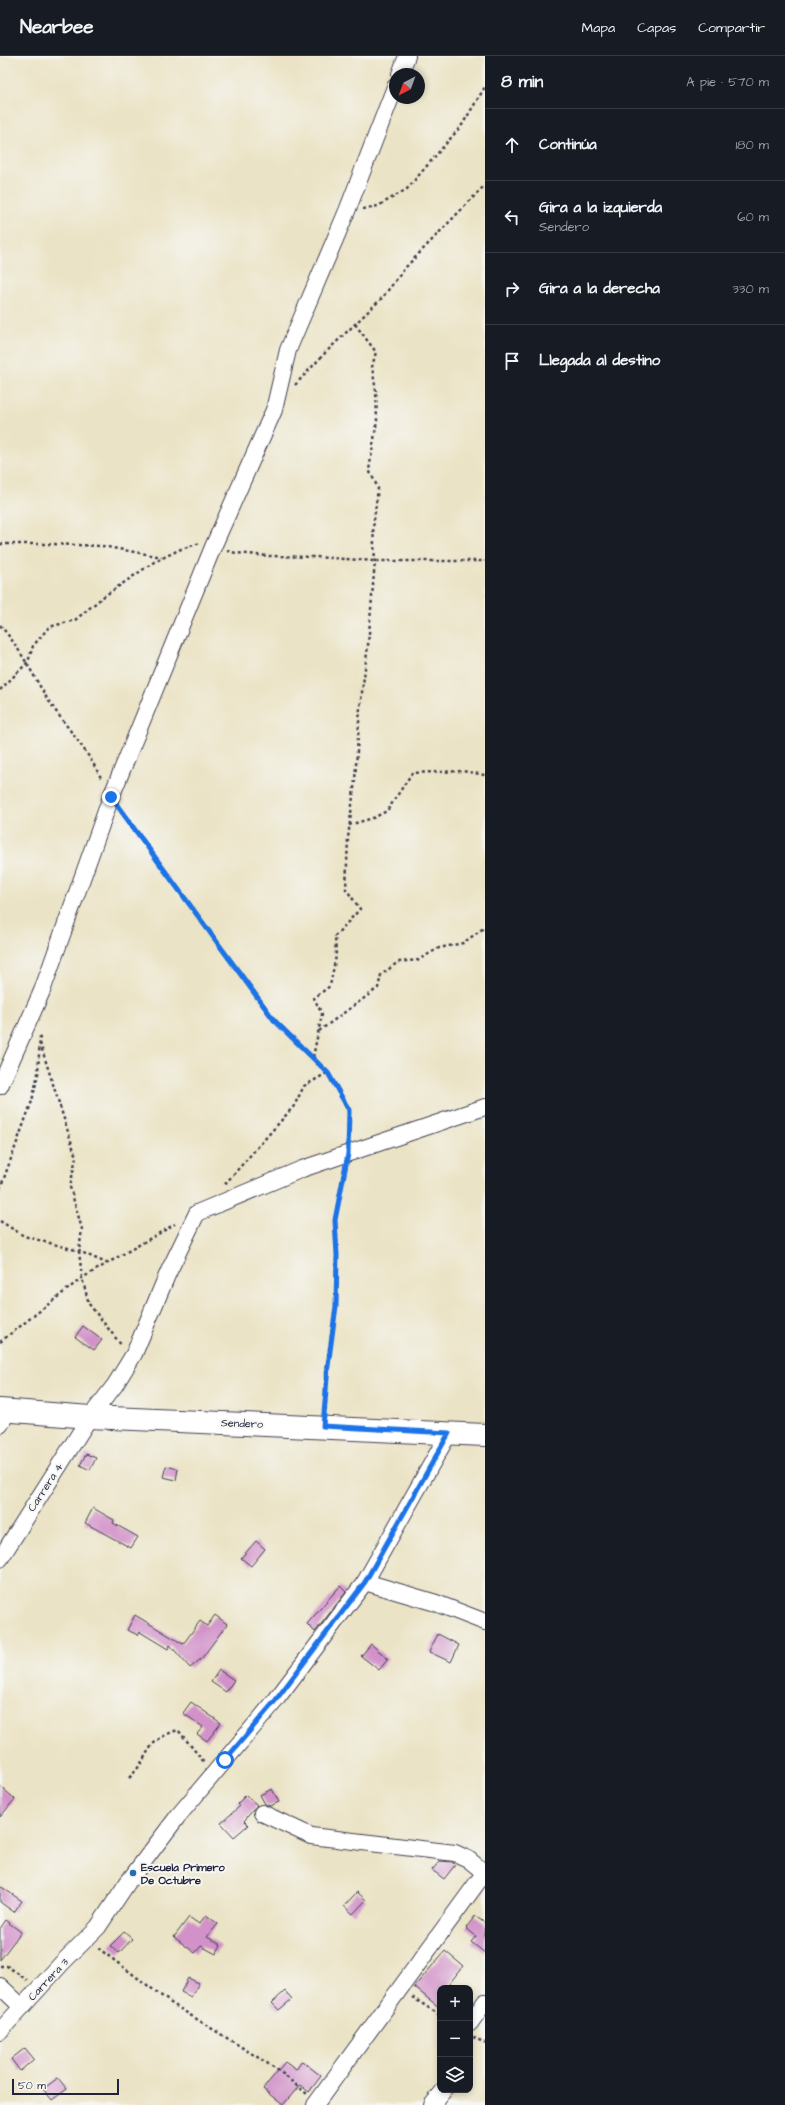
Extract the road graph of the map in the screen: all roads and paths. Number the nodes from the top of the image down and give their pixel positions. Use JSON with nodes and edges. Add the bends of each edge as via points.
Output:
{"nodes":[{"id":1,"x":408,"y":56,"type":"edge"},
{"id":2,"x":403,"y":68,"type":"edge"},
{"id":3,"x":485,"y":88,"type":"edge"},
{"id":4,"x":389,"y":102,"type":"edge"},
{"id":5,"x":485,"y":185,"type":"edge"},
{"id":6,"x":347,"y":211,"type":"junction"},
{"id":7,"x":355,"y":324,"type":"junction"},
{"id":8,"x":294,"y":387,"type":"dead end"},
{"id":9,"x":0,"y":544,"type":"edge"},
{"id":10,"x":213,"y":546,"type":"junction"},
{"id":11,"x":163,"y":557,"type":"junction"},
{"id":12,"x":375,"y":561,"type":"junction"},
{"id":13,"x":485,"y":561,"type":"edge"},
{"id":14,"x":0,"y":625,"type":"edge"},
{"id":15,"x":28,"y":662,"type":"junction"},
{"id":16,"x":0,"y":690,"type":"edge"},
{"id":17,"x":485,"y":775,"type":"edge"},
{"id":18,"x":111,"y":797,"type":"junction"},
{"id":19,"x":349,"y":826,"type":"junction"},
{"id":20,"x":485,"y":927,"type":"edge"},
{"id":21,"x":40,"y":1028,"type":"dead end"},
{"id":22,"x":319,"y":1031,"type":"junction"},
{"id":23,"x":40,"y":1043,"type":"junction"},
{"id":24,"x":312,"y":1057,"type":"junction"},
{"id":25,"x":328,"y":1073,"type":"junction"},
{"id":26,"x":0,"y":1086,"type":"edge"},
{"id":27,"x":485,"y":1107,"type":"edge"},
{"id":28,"x":348,"y":1154,"type":"junction"},
{"id":29,"x":225,"y":1185,"type":"dead end"},
{"id":30,"x":0,"y":1189,"type":"edge"},
{"id":31,"x":197,"y":1213,"type":"junction"},
{"id":32,"x":0,"y":1221,"type":"edge"},
{"id":33,"x":80,"y":1251,"type":"junction"},
{"id":34,"x":107,"y":1263,"type":"junction"},
{"id":35,"x":82,"y":1278,"type":"junction"},
{"id":36,"x":0,"y":1342,"type":"edge"},
{"id":37,"x":134,"y":1354,"type":"junction"},
{"id":38,"x":3,"y":1415,"type":"edge"},
{"id":39,"x":90,"y":1417,"type":"junction"},
{"id":40,"x":323,"y":1426,"type":"junction"},
{"id":41,"x":449,"y":1433,"type":"junction"},
{"id":42,"x":485,"y":1435,"type":"edge"},
{"id":43,"x":0,"y":1559,"type":"edge"},
{"id":44,"x":365,"y":1582,"type":"junction"},
{"id":45,"x":485,"y":1622,"type":"edge"},
{"id":46,"x":214,"y":1773,"type":"junction"},
{"id":47,"x":129,"y":1778,"type":"dead end"},
{"id":48,"x":262,"y":1813,"type":"dead end"},
{"id":49,"x":485,"y":1872,"type":"edge"},
{"id":50,"x":86,"y":1940,"type":"junction"},
{"id":51,"x":0,"y":1966,"type":"edge"},
{"id":52,"x":0,"y":1987,"type":"edge"},
{"id":53,"x":400,"y":1988,"type":"junction"},
{"id":54,"x":38,"y":1990,"type":"junction"},
{"id":55,"x":485,"y":2002,"type":"edge"},
{"id":56,"x":22,"y":2007,"type":"junction"},
{"id":57,"x":437,"y":2013,"type":"edge"},
{"id":58,"x":471,"y":2021,"type":"edge"},
{"id":59,"x":0,"y":2031,"type":"edge"},
{"id":60,"x":473,"y":2038,"type":"edge"},
{"id":61,"x":485,"y":2044,"type":"edge"},
{"id":62,"x":442,"y":2093,"type":"edge"},
{"id":63,"x":316,"y":2104,"type":"edge"},
{"id":64,"x":432,"y":2105,"type":"edge"}],
"edges":[{"from":1,"to":2,"type":"street"},
{"from":3,"to":6,"type":"path","via":[[462,125],[407,189],[378,206]]},
{"from":4,"to":6,"type":"street"},
{"from":5,"to":7,"type":"path"},
{"from":6,"to":10,"type":"street","via":[[288,350],[274,410]]},
{"from":7,"to":8,"type":"path"},
{"from":7,"to":12,"type":"path","via":[[376,352],[372,367],[377,421],[369,470],[378,488],[373,528]]},
{"from":9,"to":11,"type":"path","via":[[102,546]]},
{"from":10,"to":11,"type":"path","via":[[204,541]]},
{"from":10,"to":12,"type":"path","via":[[236,553]]},
{"from":10,"to":18,"type":"street"},
{"from":11,"to":15,"type":"path","via":[[103,596],[75,620],[49,627],[33,646]]},
{"from":12,"to":13,"type":"path"},
{"from":12,"to":19,"type":"path"},
{"from":14,"to":15,"type":"path"},
{"from":15,"to":16,"type":"path"},
{"from":15,"to":18,"type":"path","via":[[46,696],[95,765]]},
{"from":17,"to":19,"type":"path","via":[[462,771],[412,773],[387,810]]},
{"from":18,"to":24,"type":"path","via":[[274,1020]]},
{"from":18,"to":26,"type":"street","via":[[42,991]]},
{"from":19,"to":22,"type":"path","via":[[346,889],[360,909],[335,936],[336,956],[330,986],[314,998],[322,1014]]},
{"from":20,"to":22,"type":"path","via":[[463,943],[439,948],[418,960],[398,962],[381,975],[378,988]]},
{"from":21,"to":23,"type":"path"},
{"from":22,"to":24,"type":"path"},
{"from":23,"to":30,"type":"path","via":[[38,1074],[32,1101]]},
{"from":23,"to":33,"type":"path","via":[[76,1157],[70,1187],[82,1229]]},
{"from":24,"to":25,"type":"path"},
{"from":25,"to":28,"type":"path","via":[[349,1110]]},
{"from":25,"to":29,"type":"path","via":[[304,1086],[294,1106]]},
{"from":27,"to":28,"type":"street"},
{"from":28,"to":31,"type":"street","via":[[302,1169]]},
{"from":28,"to":40,"type":"path","via":[[335,1220],[336,1306]]},
{"from":31,"to":34,"type":"path"},
{"from":31,"to":37,"type":"street","name":"Carrera 4","via":[[168,1273]]},
{"from":32,"to":33,"type":"path","via":[[24,1236]]},
{"from":33,"to":34,"type":"path"},
{"from":33,"to":35,"type":"path"},
{"from":34,"to":35,"type":"path"},
{"from":35,"to":36,"type":"path"},
{"from":35,"to":37,"type":"path","via":[[89,1304],[122,1346]]},
{"from":37,"to":39,"type":"street","name":"Carrera 4","via":[[115,1385]]},
{"from":38,"to":39,"type":"main road","name":"Sendero"},
{"from":39,"to":40,"type":"main road","name":"Sendero"},
{"from":39,"to":43,"type":"street","name":"Carrera 4"},
{"from":40,"to":41,"type":"main road","name":"Sendero"},
{"from":41,"to":42,"type":"main road","name":"Sendero"},
{"from":41,"to":44,"type":"street","name":"Carrera 3"},
{"from":44,"to":45,"type":"street","via":[[436,1603]]},
{"from":44,"to":46,"type":"street","name":"Carrera 3","via":[[275,1701]]},
{"from":46,"to":47,"type":"path","via":[[178,1730],[167,1733],[151,1744],[139,1768]]},
{"from":46,"to":50,"type":"street","name":"Carrera 3","via":[[178,1816]]},
{"from":48,"to":49,"type":"street","via":[[311,1836],[455,1854],[468,1859]]},
{"from":49,"to":53,"type":"street"},
{"from":50,"to":54,"type":"street","name":"Carrera 3"},
{"from":50,"to":63,"type":"path","via":[[171,2003],[278,2070]]},
{"from":51,"to":54,"type":"path","via":[[7,1966]]},
{"from":52,"to":56,"type":"street"},
{"from":53,"to":57,"type":"path"},
{"from":53,"to":63,"type":"street"},
{"from":54,"to":56,"type":"street","name":"Carrera 3"},
{"from":55,"to":58,"type":"street"},
{"from":56,"to":59,"type":"street","name":"Carrera 3"},
{"from":60,"to":61,"type":"path"},
{"from":62,"to":64,"type":"street"}]}
